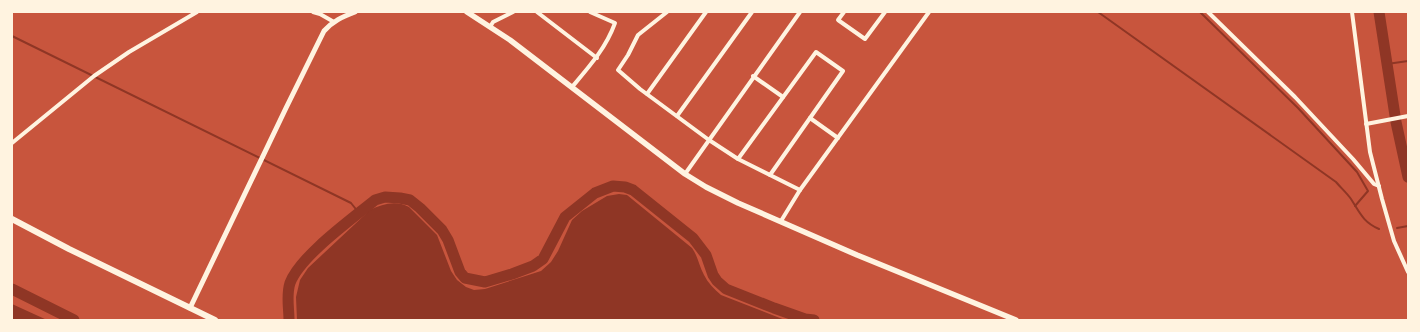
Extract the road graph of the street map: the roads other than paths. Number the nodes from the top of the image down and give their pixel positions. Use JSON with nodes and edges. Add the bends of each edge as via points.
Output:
{"nodes":[{"id":1,"x":197,"y":12,"type":"edge"},
{"id":2,"x":313,"y":12,"type":"edge"},
{"id":3,"x":355,"y":12,"type":"edge"},
{"id":4,"x":467,"y":12,"type":"edge"},
{"id":5,"x":513,"y":12,"type":"edge"},
{"id":6,"x":538,"y":12,"type":"edge"},
{"id":7,"x":590,"y":12,"type":"edge"},
{"id":8,"x":667,"y":12,"type":"edge"},
{"id":9,"x":706,"y":12,"type":"edge"},
{"id":10,"x":752,"y":12,"type":"edge"},
{"id":11,"x":800,"y":12,"type":"edge"},
{"id":12,"x":844,"y":12,"type":"edge"},
{"id":13,"x":885,"y":12,"type":"edge"},
{"id":14,"x":1208,"y":12,"type":"edge"},
{"id":15,"x":1352,"y":12,"type":"edge"},
{"id":16,"x":927,"y":13,"type":"edge"},
{"id":17,"x":334,"y":22,"type":"junction"},
{"id":18,"x":490,"y":27,"type":"junction"},
{"id":19,"x":597,"y":58,"type":"junction"},
{"id":20,"x":754,"y":76,"type":"junction"},
{"id":21,"x":572,"y":87,"type":"junction"},
{"id":22,"x":647,"y":94,"type":"junction"},
{"id":23,"x":783,"y":98,"type":"junction"},
{"id":24,"x":677,"y":116,"type":"junction"},
{"id":25,"x":1408,"y":116,"type":"edge"},
{"id":26,"x":810,"y":118,"type":"junction"},
{"id":27,"x":1368,"y":124,"type":"junction"},
{"id":28,"x":838,"y":138,"type":"junction"},
{"id":29,"x":709,"y":140,"type":"junction"},
{"id":30,"x":12,"y":143,"type":"edge"},
{"id":31,"x":738,"y":159,"type":"junction"},
{"id":32,"x":685,"y":174,"type":"junction"},
{"id":33,"x":770,"y":175,"type":"junction"},
{"id":34,"x":1379,"y":186,"type":"junction"},
{"id":35,"x":800,"y":190,"type":"junction"},
{"id":36,"x":12,"y":219,"type":"edge"},
{"id":37,"x":781,"y":221,"type":"junction"},
{"id":38,"x":1408,"y":272,"type":"edge"},
{"id":39,"x":190,"y":308,"type":"junction"},
{"id":40,"x":215,"y":320,"type":"edge"},
{"id":41,"x":1016,"y":320,"type":"edge"}],
"edges":[{"from":1,"to":30,"type":"street","via":[[129,52],[93,77]]},
{"from":2,"to":17,"type":"street"},
{"from":3,"to":17,"type":"street"},
{"from":4,"to":18,"type":"main road"},
{"from":5,"to":18,"type":"street","via":[[492,22]]},
{"from":6,"to":19,"type":"street"},
{"from":7,"to":19,"type":"street","via":[[615,23]]},
{"from":8,"to":22,"type":"street","via":[[638,36],[618,70]]},
{"from":9,"to":22,"type":"street"},
{"from":10,"to":24,"type":"street"},
{"from":11,"to":20,"type":"street"},
{"from":12,"to":13,"type":"street","via":[[838,20],[865,39]]},
{"from":14,"to":34,"type":"street","via":[[1295,97],[1374,184]]},
{"from":15,"to":27,"type":"street"},
{"from":16,"to":28,"type":"street"},
{"from":17,"to":39,"type":"street","via":[[324,31]]},
{"from":18,"to":21,"type":"main road"},
{"from":19,"to":21,"type":"street"},
{"from":20,"to":23,"type":"street"},
{"from":20,"to":29,"type":"street"},
{"from":21,"to":32,"type":"main road"},
{"from":22,"to":24,"type":"street"},
{"from":23,"to":26,"type":"street","via":[[816,52],[843,71]]},
{"from":23,"to":31,"type":"street"},
{"from":24,"to":29,"type":"street"},
{"from":25,"to":27,"type":"street"},
{"from":26,"to":28,"type":"street"},
{"from":26,"to":33,"type":"street"},
{"from":27,"to":34,"type":"street","via":[[1370,152]]},
{"from":28,"to":35,"type":"street"},
{"from":29,"to":31,"type":"street"},
{"from":29,"to":32,"type":"street"},
{"from":31,"to":33,"type":"street"},
{"from":32,"to":37,"type":"main road","via":[[738,203]]},
{"from":33,"to":35,"type":"street"},
{"from":34,"to":38,"type":"street","via":[[1394,241]]},
{"from":35,"to":37,"type":"street"},
{"from":36,"to":39,"type":"main road"},
{"from":37,"to":41,"type":"main road"},
{"from":39,"to":40,"type":"main road"}]}
